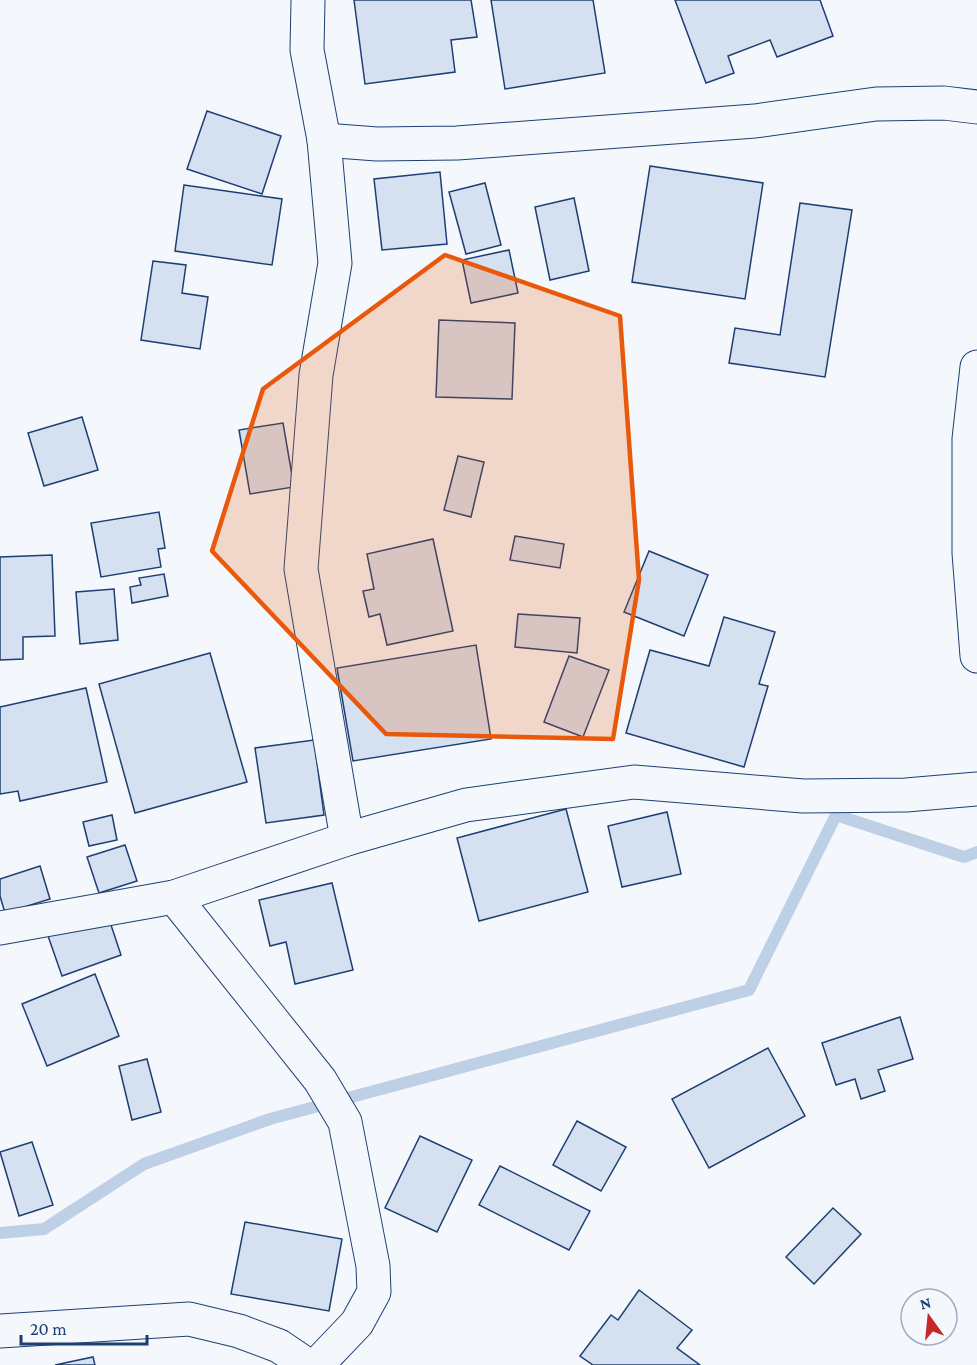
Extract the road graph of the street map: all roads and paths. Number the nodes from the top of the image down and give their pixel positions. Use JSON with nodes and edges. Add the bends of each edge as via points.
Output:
{"nodes":[{"id":1,"x":308,"y":0,"type":"edge"},
{"id":2,"x":977,"y":107,"type":"edge"},
{"id":3,"x":324,"y":140,"type":"junction"},
{"id":4,"x":977,"y":367,"type":"edge"},
{"id":5,"x":977,"y":656,"type":"edge"},
{"id":6,"x":977,"y":789,"type":"edge"},
{"id":7,"x":346,"y":839,"type":"junction"},
{"id":8,"x":174,"y":897,"type":"junction"},
{"id":9,"x":0,"y":928,"type":"edge"},
{"id":10,"x":0,"y":1331,"type":"edge"},
{"id":11,"x":307,"y":1365,"type":"edge"},
{"id":12,"x":318,"y":1365,"type":"edge"}],
"edges":[{"from":1,"to":3,"type":"street","via":[[307,50]]},
{"from":2,"to":3,"type":"street","via":[[944,103],[876,104],[755,121],[457,143]]},
{"from":3,"to":7,"type":"street","via":[[335,263],[316,375],[301,569]]},
{"from":4,"to":5,"type":"street","via":[[969,439],[969,552]]},
{"from":6,"to":7,"type":"street","via":[[906,795],[803,796],[634,782],[466,805]]},
{"from":7,"to":8,"type":"street"},
{"from":8,"to":9,"type":"street"},
{"from":8,"to":12,"type":"street","via":[[320,1080],[345,1122],[373,1266],[374,1292],[357,1323]]},
{"from":10,"to":11,"type":"street","via":[[189,1319],[279,1346]]}]}
